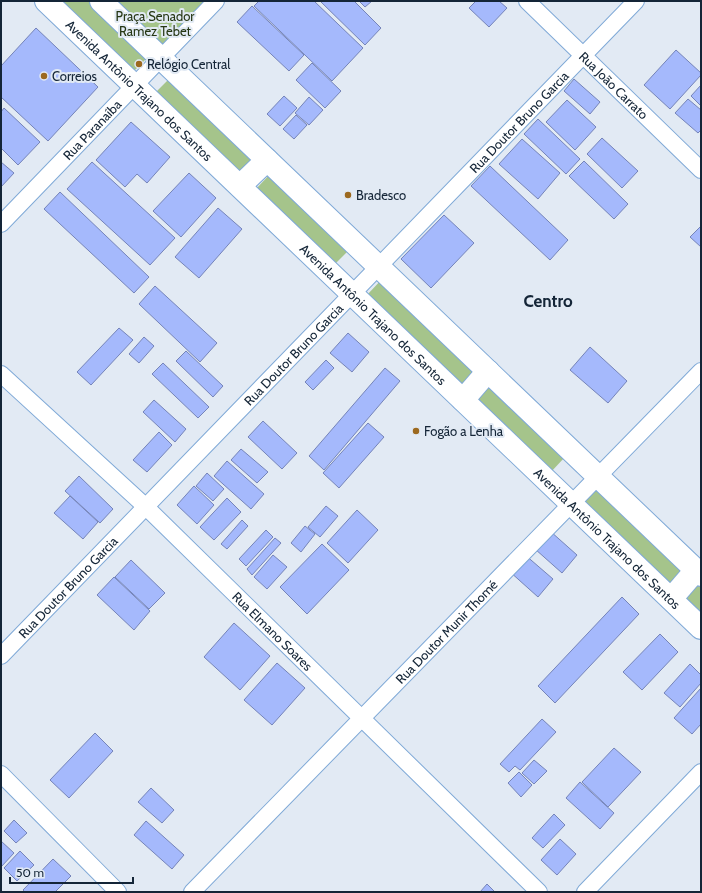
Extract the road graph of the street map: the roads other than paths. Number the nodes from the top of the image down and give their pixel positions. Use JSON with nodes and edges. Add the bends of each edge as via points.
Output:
{"nodes":[{"id":1,"x":46,"y":1,"type":"edge"},
{"id":2,"x":101,"y":1,"type":"edge"},
{"id":3,"x":216,"y":1,"type":"edge"},
{"id":4,"x":527,"y":1,"type":"edge"},
{"id":5,"x":636,"y":1,"type":"edge"},
{"id":6,"x":584,"y":55,"type":"junction"},
{"id":7,"x":161,"y":58,"type":"junction"},
{"id":8,"x":135,"y":86,"type":"junction"},
{"id":9,"x":267,"y":160,"type":"junction"},
{"id":10,"x":701,"y":170,"type":"edge"},
{"id":11,"x":240,"y":186,"type":"junction"},
{"id":12,"x":1,"y":224,"type":"edge"},
{"id":13,"x":378,"y":266,"type":"junction"},
{"id":14,"x":352,"y":294,"type":"junction"},
{"id":15,"x":701,"y":370,"type":"edge"},
{"id":16,"x":488,"y":371,"type":"junction"},
{"id":17,"x":1,"y":374,"type":"edge"},
{"id":18,"x":463,"y":400,"type":"junction"},
{"id":19,"x":598,"y":476,"type":"junction"},
{"id":20,"x":571,"y":504,"type":"junction"},
{"id":21,"x":146,"y":507,"type":"junction"},
{"id":22,"x":698,"y":573,"type":"edge"},
{"id":23,"x":671,"y":599,"type":"junction"},
{"id":24,"x":701,"y":628,"type":"edge"},
{"id":25,"x":1,"y":656,"type":"edge"},
{"id":26,"x":362,"y":718,"type":"junction"},
{"id":27,"x":701,"y":772,"type":"edge"},
{"id":28,"x":1,"y":774,"type":"edge"},
{"id":29,"x":118,"y":892,"type":"edge"},
{"id":30,"x":192,"y":892,"type":"edge"},
{"id":31,"x":539,"y":892,"type":"edge"},
{"id":32,"x":585,"y":892,"type":"edge"}],
"edges":[{"from":1,"to":8,"type":"main road","name":"Avenida Antônio Trajano dos Santos"},
{"from":2,"to":7,"type":"main road"},
{"from":3,"to":7,"type":"street","name":"Rua Paranaíba"},
{"from":4,"to":6,"type":"street","name":"Rua João Carrato"},
{"from":5,"to":6,"type":"street","name":"Rua Doutor Bruno Garcia"},
{"from":6,"to":10,"type":"street","name":"Rua João Carrato"},
{"from":6,"to":13,"type":"street","name":"Rua Doutor Bruno Garcia"},
{"from":7,"to":8,"type":"street","name":"Rua Paranaíba"},
{"from":7,"to":9,"type":"main road"},
{"from":8,"to":11,"type":"main road","name":"Avenida Antônio Trajano dos Santos"},
{"from":8,"to":12,"type":"street","name":"Rua Paranaíba"},
{"from":9,"to":11,"type":"main road"},
{"from":9,"to":13,"type":"main road"},
{"from":11,"to":14,"type":"main road","name":"Avenida Antônio Trajano dos Santos"},
{"from":13,"to":14,"type":"street","name":"Rua Doutor Bruno Garcia"},
{"from":13,"to":16,"type":"main road"},
{"from":14,"to":18,"type":"main road","name":"Avenida Antônio Trajano dos Santos"},
{"from":14,"to":21,"type":"street","name":"Rua Doutor Bruno Garcia"},
{"from":15,"to":19,"type":"street","name":"Rua Doutor Munir Thomé"},
{"from":16,"to":18,"type":"main road"},
{"from":16,"to":19,"type":"main road"},
{"from":17,"to":21,"type":"street","name":"Rua Elmano Soares"},
{"from":18,"to":20,"type":"main road","name":"Avenida Antônio Trajano dos Santos"},
{"from":19,"to":20,"type":"street","name":"Rua Doutor Munir Thomé"},
{"from":19,"to":22,"type":"main road"},
{"from":20,"to":23,"type":"main road","name":"Avenida Antônio Trajano dos Santos"},
{"from":20,"to":26,"type":"street","name":"Rua Doutor Munir Thomé"},
{"from":21,"to":25,"type":"street","name":"Rua Doutor Bruno Garcia"},
{"from":21,"to":26,"type":"street","name":"Rua Elmano Soares"},
{"from":22,"to":23,"type":"main road"},
{"from":23,"to":24,"type":"main road","name":"Avenida Antônio Trajano dos Santos"},
{"from":26,"to":30,"type":"street","name":"Rua Doutor Munir Thomé"},
{"from":26,"to":31,"type":"street","name":"Rua Elmano Soares"},
{"from":27,"to":32,"type":"street"},
{"from":28,"to":29,"type":"street"}]}
